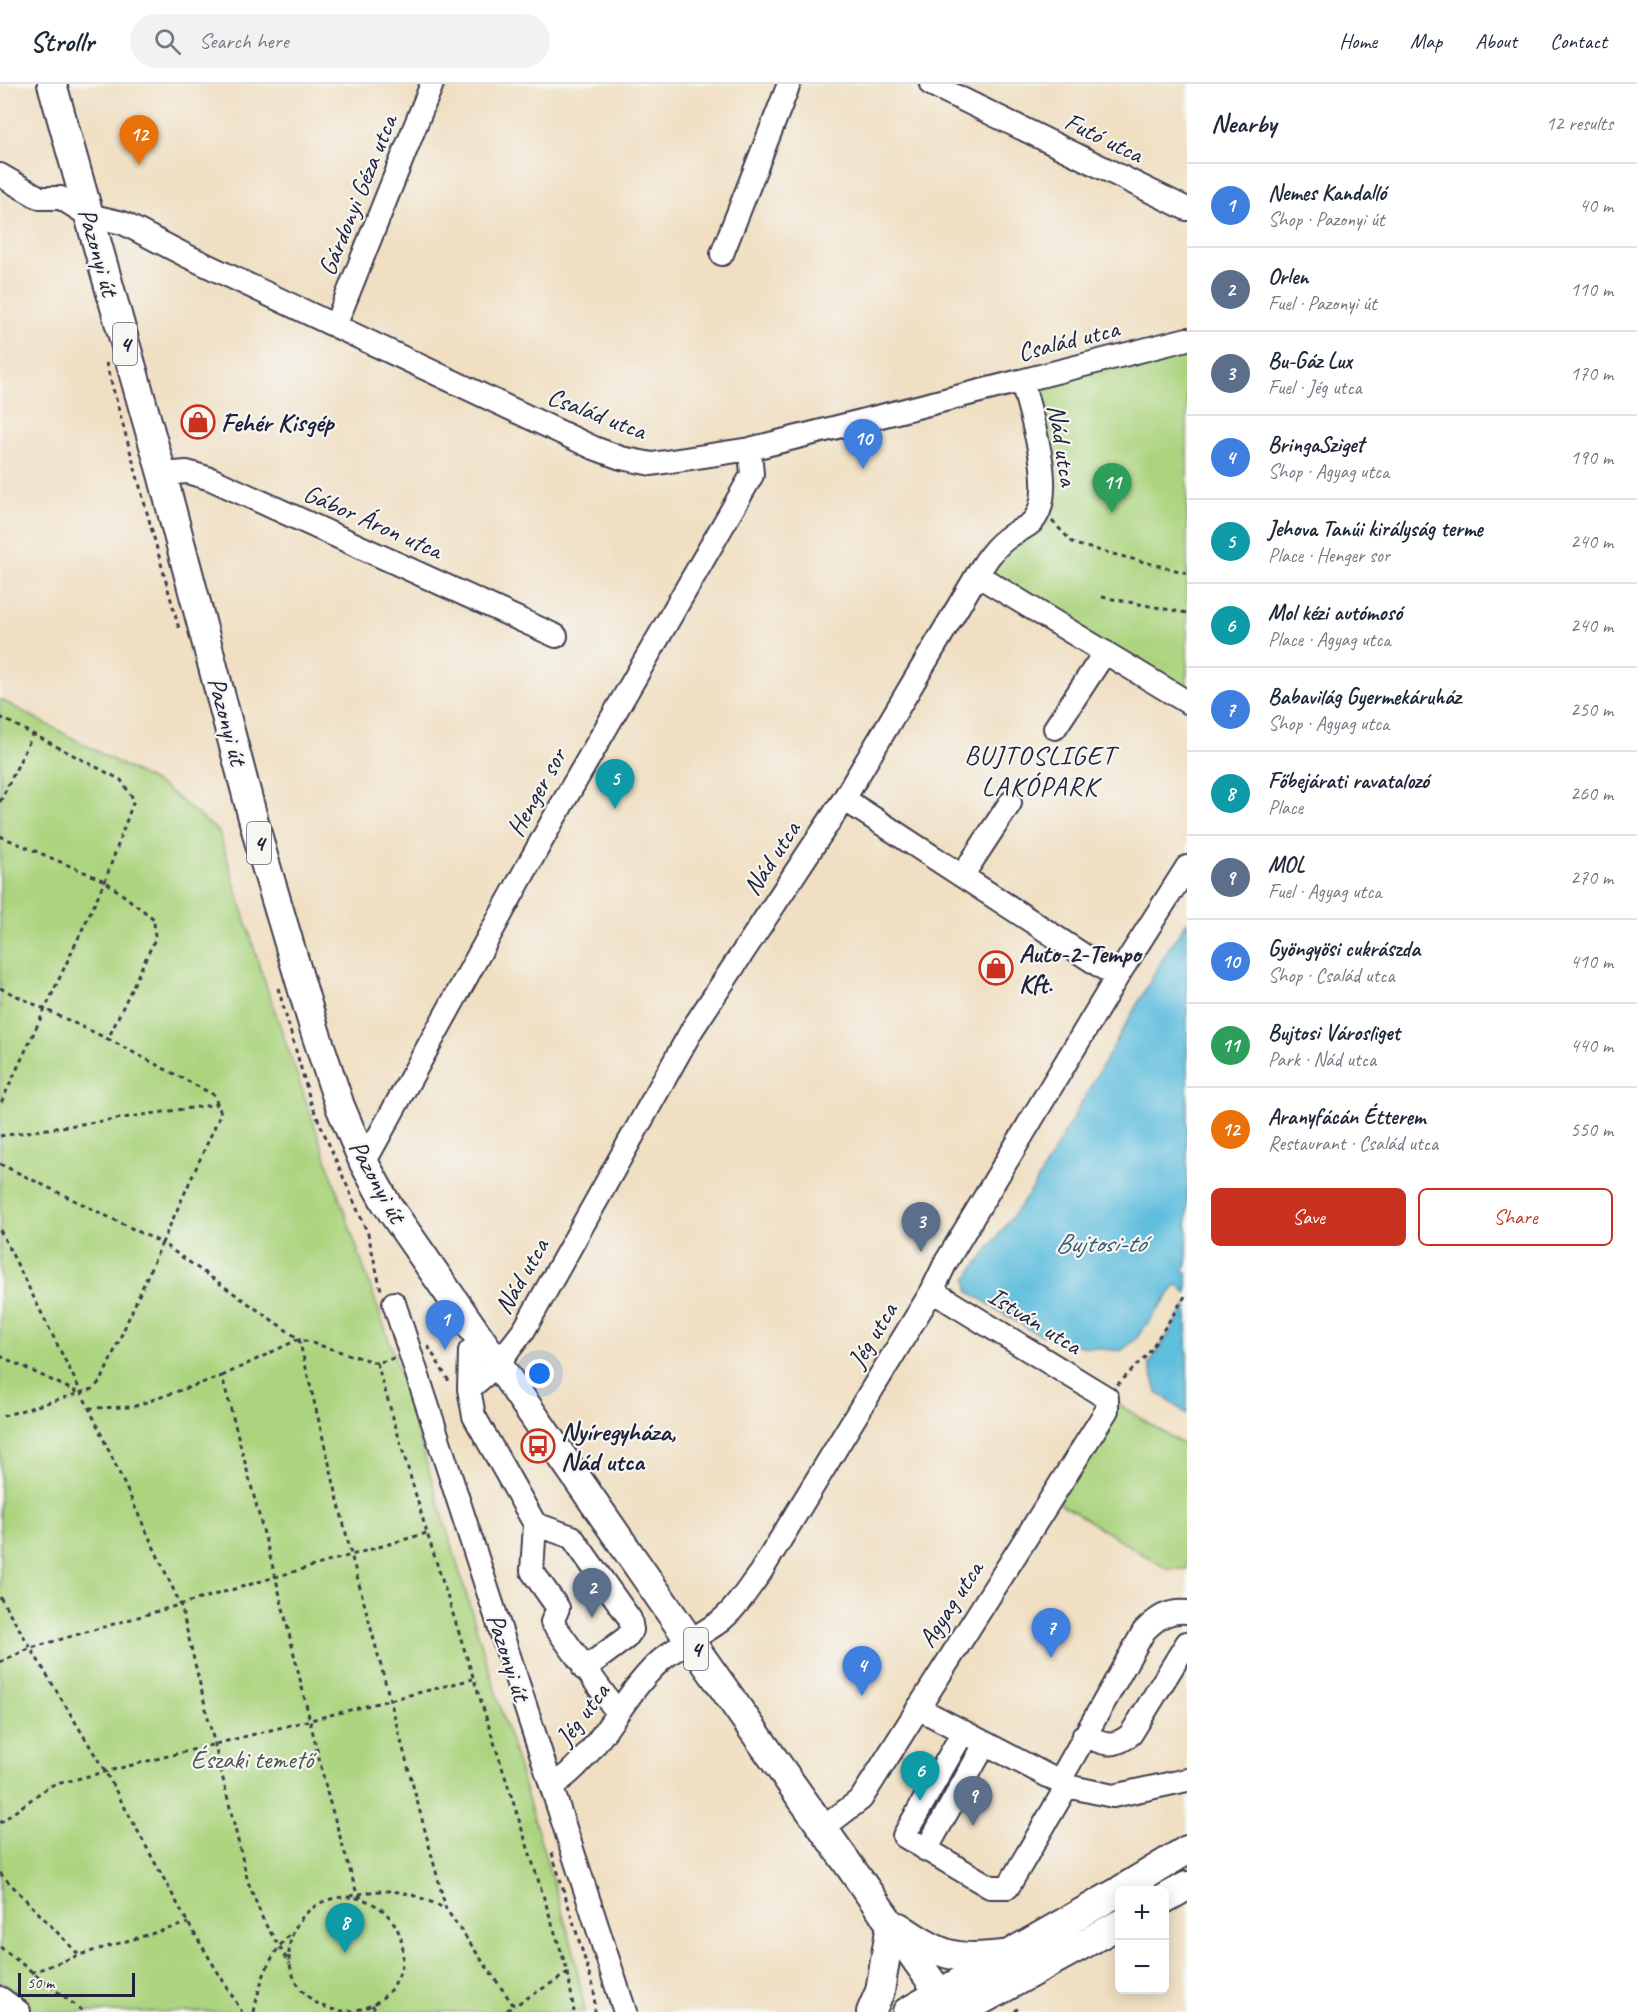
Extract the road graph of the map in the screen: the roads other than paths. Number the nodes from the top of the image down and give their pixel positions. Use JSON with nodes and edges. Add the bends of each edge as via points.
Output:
{"nodes":[{"id":1,"x":52,"y":84,"type":"edge"},
{"id":2,"x":432,"y":84,"type":"edge"},
{"id":3,"x":789,"y":84,"type":"edge"},
{"id":4,"x":931,"y":84,"type":"edge"},
{"id":5,"x":0,"y":175,"type":"edge"},
{"id":6,"x":1187,"y":209,"type":"edge"},
{"id":7,"x":88,"y":214,"type":"junction"},
{"id":8,"x":722,"y":254,"type":"dead end"},
{"id":9,"x":335,"y":326,"type":"junction"},
{"id":10,"x":1187,"y":339,"type":"edge"},
{"id":11,"x":1022,"y":381,"type":"junction"},
{"id":12,"x":750,"y":449,"type":"junction"},
{"id":13,"x":162,"y":474,"type":"junction"},
{"id":14,"x":977,"y":575,"type":"junction"},
{"id":15,"x":556,"y":636,"type":"dead end"},
{"id":16,"x":1105,"y":651,"type":"junction"},
{"id":17,"x":1187,"y":702,"type":"edge"},
{"id":18,"x":1055,"y":728,"type":"dead end"},
{"id":19,"x":844,"y":799,"type":"junction"},
{"id":20,"x":1010,"y":803,"type":"dead end"},
{"id":21,"x":1187,"y":867,"type":"edge"},
{"id":22,"x":962,"y":876,"type":"junction"},
{"id":23,"x":1117,"y":977,"type":"junction"},
{"id":24,"x":364,"y":1163,"type":"junction"},
{"id":25,"x":932,"y":1291,"type":"junction"},
{"id":26,"x":388,"y":1298,"type":"road end"},
{"id":27,"x":484,"y":1344,"type":"junction"},
{"id":28,"x":1107,"y":1398,"type":"joint"},
{"id":29,"x":535,"y":1524,"type":"junction"},
{"id":30,"x":1183,"y":1609,"type":"edge"},
{"id":31,"x":690,"y":1641,"type":"junction"},
{"id":32,"x":1187,"y":1642,"type":"edge"},
{"id":33,"x":584,"y":1669,"type":"junction"},
{"id":34,"x":918,"y":1708,"type":"junction"},
{"id":35,"x":617,"y":1712,"type":"junction"},
{"id":36,"x":963,"y":1732,"type":"junction"},
{"id":37,"x":1084,"y":1735,"type":"junction"},
{"id":38,"x":985,"y":1744,"type":"junction"},
{"id":39,"x":1063,"y":1784,"type":"junction"},
{"id":40,"x":1180,"y":1785,"type":"edge"},
{"id":41,"x":552,"y":1786,"type":"junction"},
{"id":42,"x":823,"y":1828,"type":"junction"},
{"id":43,"x":926,"y":1850,"type":"junction"},
{"id":44,"x":1187,"y":1850,"type":"edge"},
{"id":45,"x":1128,"y":1886,"type":"edge"},
{"id":46,"x":1187,"y":1886,"type":"edge"},
{"id":47,"x":1115,"y":1894,"type":"edge"},
{"id":48,"x":1169,"y":1896,"type":"edge"},
{"id":49,"x":890,"y":1922,"type":"junction"},
{"id":50,"x":1115,"y":1927,"type":"edge"},
{"id":51,"x":1014,"y":1953,"type":"junction"},
{"id":52,"x":0,"y":1998,"type":"edge"},
{"id":53,"x":1006,"y":1999,"type":"edge"},
{"id":54,"x":951,"y":2006,"type":"edge"},
{"id":55,"x":19,"y":2012,"type":"edge"},
{"id":56,"x":625,"y":2012,"type":"edge"},
{"id":57,"x":871,"y":2012,"type":"edge"},
{"id":58,"x":907,"y":2012,"type":"edge"}],
"edges":[{"from":1,"to":7,"type":"main road","name":"Pazonyi út","number":"4"},
{"from":2,"to":9,"type":"street","name":"Gárdonyi Géza utca"},
{"from":3,"to":8,"type":"street"},
{"from":4,"to":6,"type":"street","name":"Futó utca"},
{"from":5,"to":7,"type":"street","name":"Család utca","via":[[40,198],[61,198]]},
{"from":7,"to":9,"type":"street","name":"Család utca","via":[[123,223]]},
{"from":7,"to":13,"type":"main road","name":"Pazonyi út","number":"4"},
{"from":9,"to":12,"type":"street","name":"Család utca","via":[[621,458],[652,464]]},
{"from":10,"to":11,"type":"street","name":"Család utca"},
{"from":11,"to":12,"type":"street","name":"Család utca"},
{"from":11,"to":14,"type":"street","name":"Nád utca","via":[[1041,463],[1043,504],[1033,522],[993,550]]},
{"from":12,"to":24,"type":"street","name":"Henger sor","via":[[752,475],[558,810]]},
{"from":13,"to":15,"type":"street","name":"Gábor Áron utca","via":[[187,472],[211,479]]},
{"from":13,"to":24,"type":"main road","name":"Pazonyi út","number":"4","via":[[263,856],[327,1071]]},
{"from":14,"to":16,"type":"street"},
{"from":14,"to":19,"type":"street","name":"Nád utca"},
{"from":16,"to":17,"type":"street"},
{"from":16,"to":18,"type":"street"},
{"from":19,"to":22,"type":"street"},
{"from":19,"to":27,"type":"street","name":"Nád utca","via":[[693,1028],[524,1330]]},
{"from":20,"to":22,"type":"street"},
{"from":21,"to":23,"type":"street","name":"Jég utca"},
{"from":22,"to":23,"type":"street"},
{"from":23,"to":25,"type":"street","name":"Jég utca"},
{"from":24,"to":27,"type":"main road","name":"Pazonyi út","number":"4","via":[[386,1203]]},
{"from":25,"to":28,"type":"street","name":"István utca"},
{"from":25,"to":31,"type":"street","name":"Jég utca","via":[[760,1573],[720,1621]]},
{"from":26,"to":41,"type":"street","name":"Pazonyi út","via":[[420,1349]]},
{"from":27,"to":29,"type":"street","name":"Nád utca","via":[[471,1397],[474,1416]]},
{"from":27,"to":31,"type":"main road","name":"Pazonyi út","number":"4"},
{"from":28,"to":34,"type":"street","name":"Agyag utca","via":[[1107,1410]]},
{"from":29,"to":33,"type":"street","via":[[532,1571],[558,1608],[552,1622]]},
{"from":29,"to":33,"type":"street","via":[[572,1537],[630,1619],[632,1630],[626,1638]]},
{"from":30,"to":37,"type":"street","via":[[1157,1618],[1144,1631]]},
{"from":31,"to":35,"type":"street","name":"Jég utca","via":[[658,1662]]},
{"from":31,"to":42,"type":"main road","name":"Pazonyi út","number":"4"},
{"from":32,"to":37,"type":"street","via":[[1131,1734],[1111,1746]]},
{"from":33,"to":35,"type":"street"},
{"from":34,"to":36,"type":"street"},
{"from":34,"to":42,"type":"street","name":"Agyag utca","via":[[861,1799]]},
{"from":35,"to":41,"type":"street","name":"Jég utca","via":[[588,1756]]},
{"from":36,"to":38,"type":"street"},
{"from":36,"to":43,"type":"street","via":[[904,1836]]},
{"from":37,"to":39,"type":"street"},
{"from":38,"to":39,"type":"street"},
{"from":38,"to":43,"type":"street"},
{"from":39,"to":40,"type":"street","via":[[1113,1796]]},
{"from":39,"to":43,"type":"street","via":[[1008,1887],[990,1887]]},
{"from":41,"to":56,"type":"street","name":"Pazonyi út"},
{"from":42,"to":49,"type":"main road","name":"Pazonyi út","number":"4"},
{"from":44,"to":45,"type":"main road","number":"4"},
{"from":46,"to":48,"type":"main road"},
{"from":47,"to":51,"type":"main road","number":"4"},
{"from":49,"to":51,"type":"main road","number":"4","via":[[928,1947],[954,1957]]},
{"from":49,"to":54,"type":"main road","number":"4"},
{"from":49,"to":57,"type":"main road","via":[[880,1991]]},
{"from":50,"to":53,"type":"main road"},
{"from":51,"to":54,"type":"main road"},
{"from":52,"to":55,"type":"street"},
{"from":53,"to":54,"type":"main road"},
{"from":54,"to":58,"type":"main road"}]}
